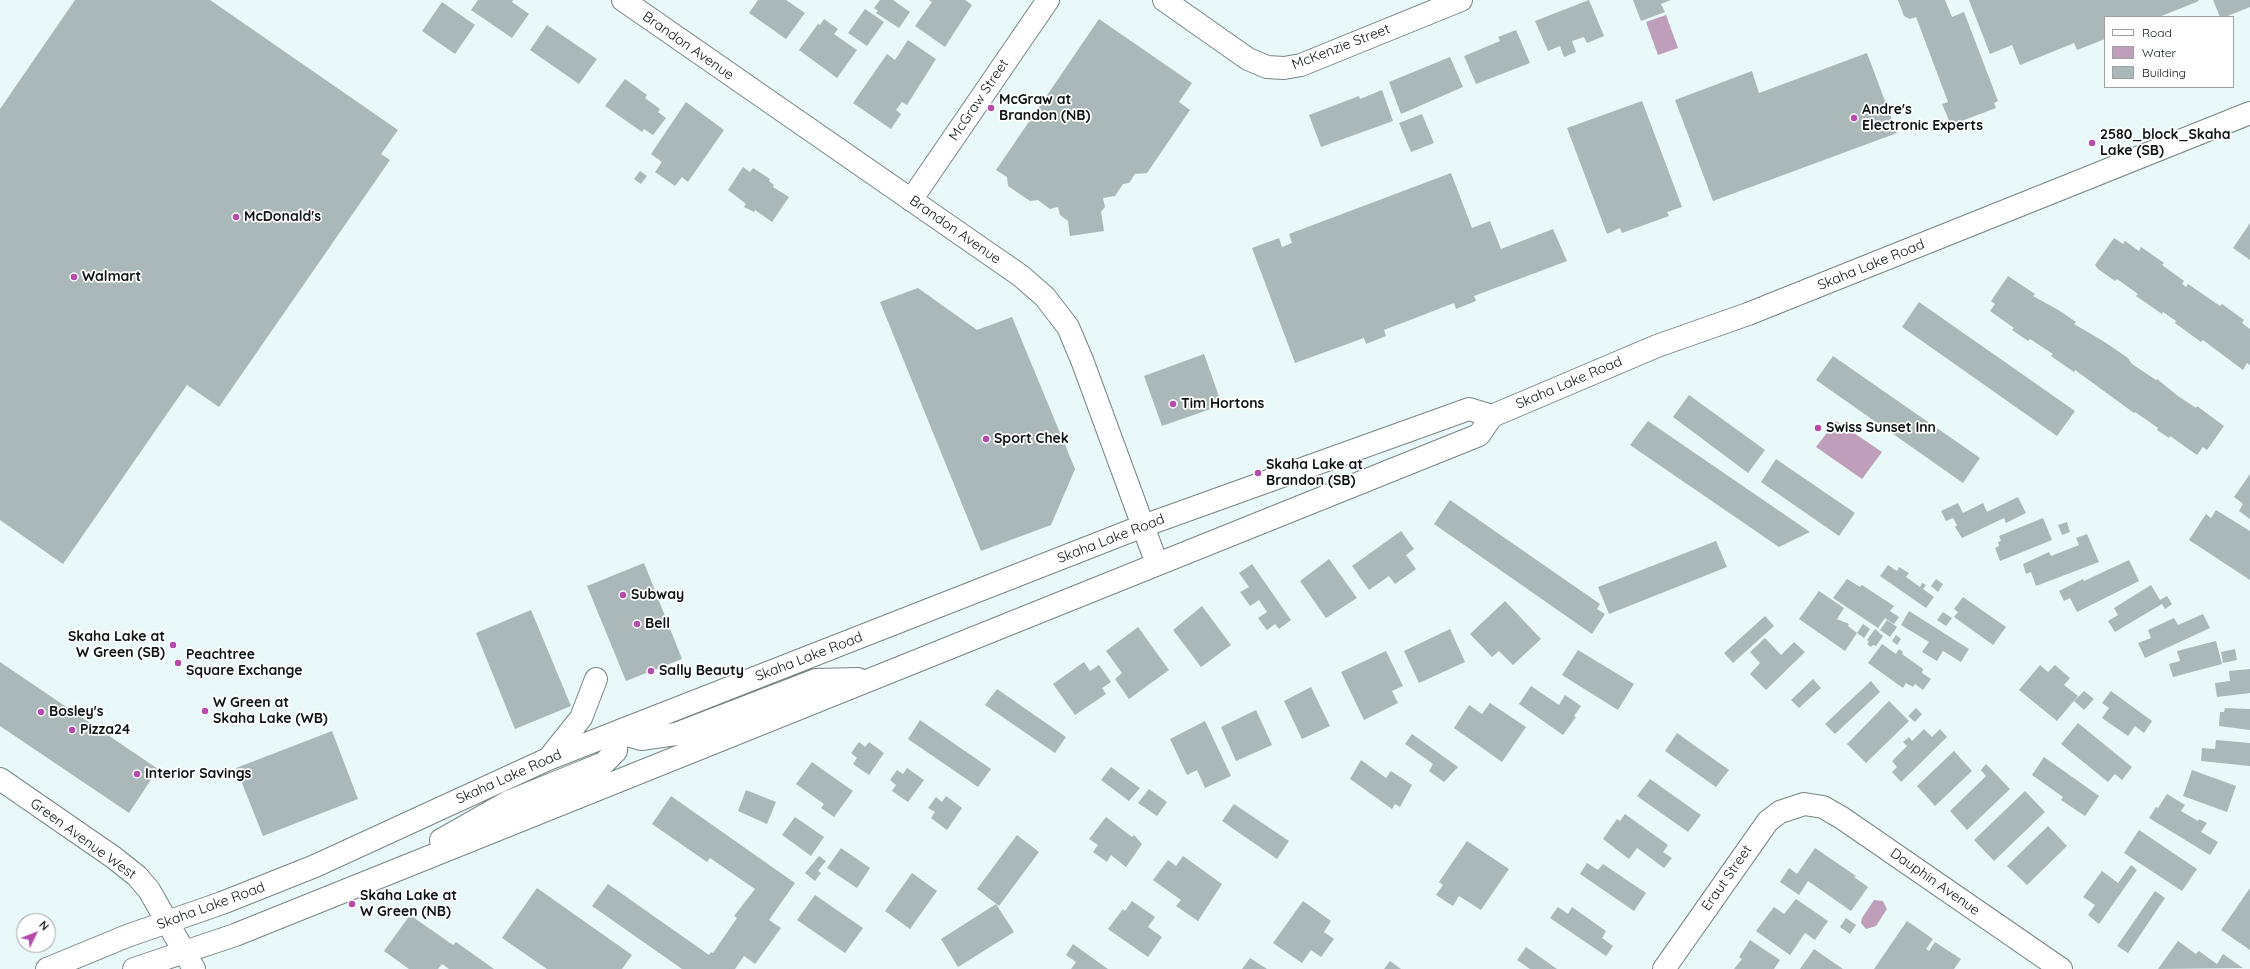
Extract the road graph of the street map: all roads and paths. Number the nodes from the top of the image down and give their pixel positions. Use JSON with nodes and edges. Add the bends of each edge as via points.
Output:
{"nodes":[{"id":1,"x":623,"y":0,"type":"edge"},
{"id":2,"x":1048,"y":0,"type":"edge"},
{"id":3,"x":1164,"y":0,"type":"edge"},
{"id":4,"x":1461,"y":0,"type":"edge"},
{"id":5,"x":2250,"y":113,"type":"edge"},
{"id":6,"x":911,"y":200,"type":"junction"},
{"id":7,"x":1492,"y":416,"type":"junction"},
{"id":8,"x":1143,"y":526,"type":"junction"},
{"id":9,"x":1157,"y":564,"type":"junction"},
{"id":10,"x":874,"y":678,"type":"junction"},
{"id":11,"x":596,"y":679,"type":"dead end"},
{"id":12,"x":617,"y":732,"type":"junction"},
{"id":13,"x":548,"y":759,"type":"junction"},
{"id":14,"x":0,"y":779,"type":"edge"},
{"id":15,"x":1804,"y":804,"type":"joint"},
{"id":16,"x":368,"y":882,"type":"junction"},
{"id":17,"x":167,"y":922,"type":"junction"},
{"id":18,"x":189,"y":960,"type":"edge"},
{"id":19,"x":47,"y":969,"type":"edge"},
{"id":20,"x":134,"y":969,"type":"edge"},
{"id":21,"x":1664,"y":969,"type":"edge"},
{"id":22,"x":2061,"y":969,"type":"edge"}],
"edges":[{"from":1,"to":6,"type":"main road","name":"Brandon Avenue"},
{"from":2,"to":6,"type":"main road","name":"McGraw Street"},
{"from":3,"to":4,"type":"main road","name":"McKenzie Street","via":[[1248,59],[1268,67],[1284,68],[1300,65]]},
{"from":5,"to":7,"type":"main road","name":"Skaha Lake Road","via":[[1748,314],[1657,346]]},
{"from":6,"to":8,"type":"main road","name":"Brandon Avenue","via":[[1021,276],[1058,312],[1068,327],[1082,360]]},
{"from":7,"to":8,"type":"main road","name":"Skaha Lake Road","via":[[1469,409]]},
{"from":7,"to":9,"type":"main road","via":[[1479,435]]},
{"from":8,"to":9,"type":"main road","name":"Brandon Avenue"},
{"from":8,"to":12,"type":"main road","name":"Skaha Lake Road"},
{"from":9,"to":10,"type":"main road"},
{"from":10,"to":12,"type":"main road","via":[[816,680],[676,734],[642,739]]},
{"from":10,"to":16,"type":"main road"},
{"from":11,"to":13,"type":"main road","via":[[581,718]]},
{"from":12,"to":13,"type":"main road","name":"Skaha Lake Road"},
{"from":12,"to":16,"type":"main road","via":[[616,751],[604,763],[508,802]]},
{"from":13,"to":17,"type":"main road","name":"Skaha Lake Road","via":[[315,866],[222,904]]},
{"from":14,"to":17,"type":"main road","name":"Green Avenue West","via":[[137,876],[149,890]]},
{"from":15,"to":21,"type":"main road","name":"Eraut Street","via":[[1780,812],[1768,821]]},
{"from":15,"to":22,"type":"main road","name":"Dauphin Avenue","via":[[1823,807],[1842,818]]},
{"from":16,"to":18,"type":"main road","via":[[235,935]]},
{"from":17,"to":18,"type":"main road","name":"Green Avenue West"},
{"from":17,"to":19,"type":"main road","name":"Skaha Lake Road"},
{"from":18,"to":20,"type":"main road"}]}
